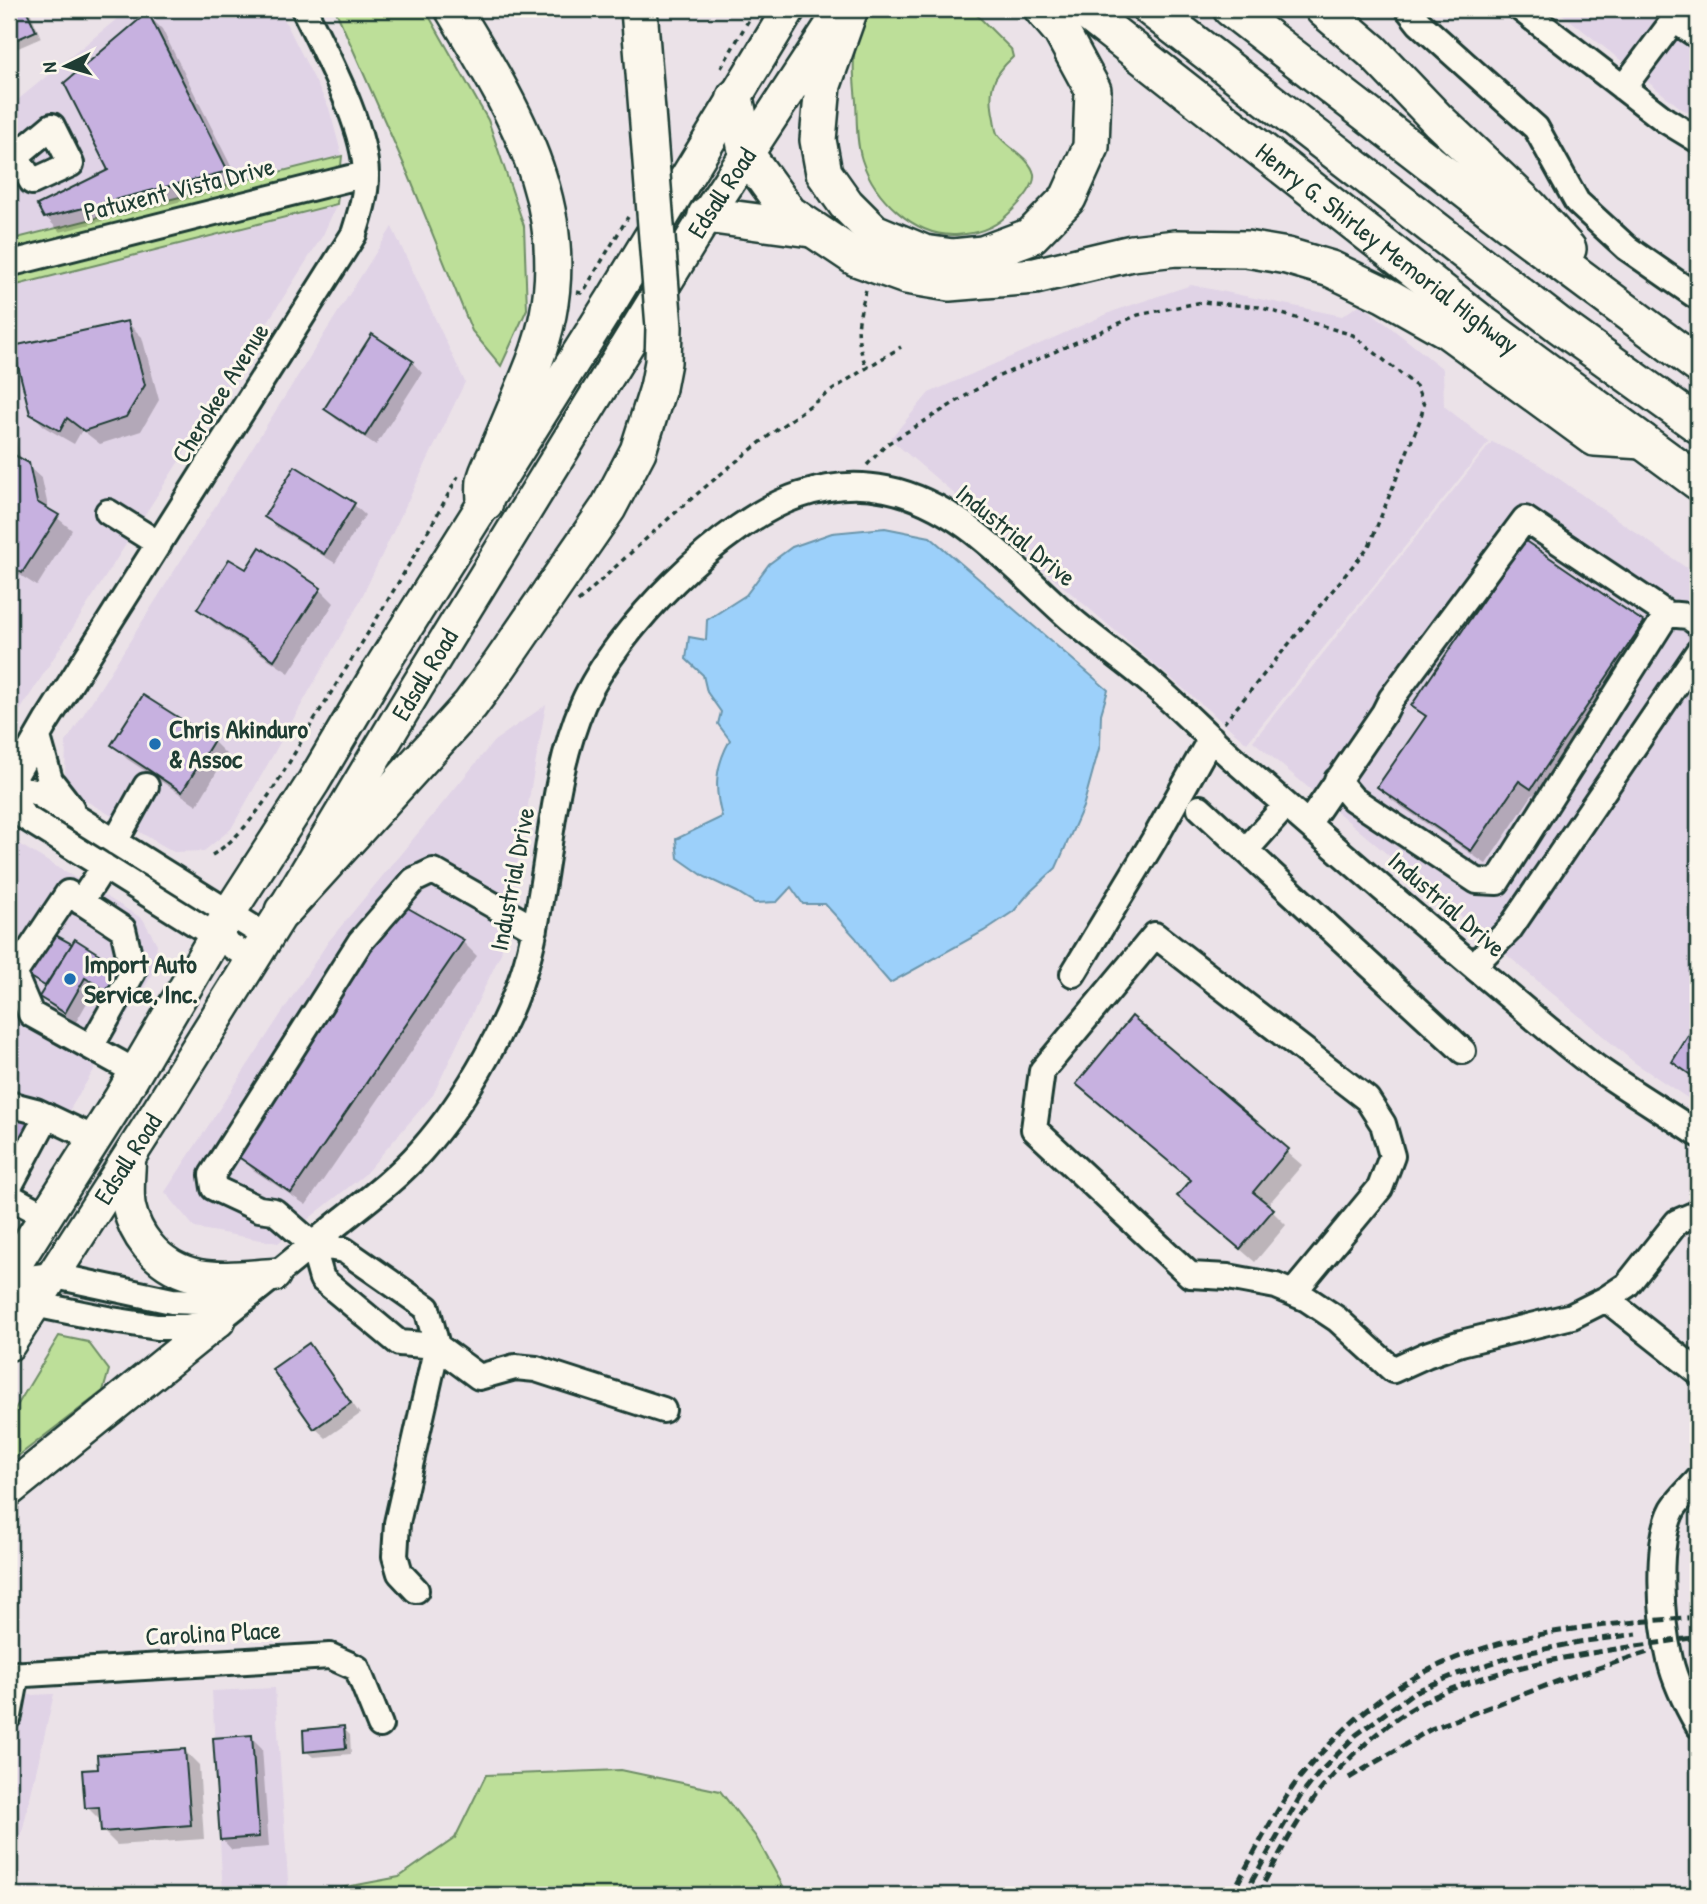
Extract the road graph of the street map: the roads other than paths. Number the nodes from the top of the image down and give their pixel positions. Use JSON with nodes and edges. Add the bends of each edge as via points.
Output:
{"nodes":[{"id":1,"x":304,"y":9,"type":"edge"},
{"id":2,"x":453,"y":9,"type":"edge"},
{"id":3,"x":639,"y":9,"type":"edge"},
{"id":4,"x":789,"y":9,"type":"edge"},
{"id":5,"x":842,"y":9,"type":"edge"},
{"id":6,"x":850,"y":9,"type":"edge"},
{"id":7,"x":1041,"y":9,"type":"edge"},
{"id":8,"x":1082,"y":9,"type":"edge"},
{"id":9,"x":1151,"y":9,"type":"edge"},
{"id":10,"x":1231,"y":9,"type":"edge"},
{"id":11,"x":1323,"y":9,"type":"edge"},
{"id":12,"x":1408,"y":9,"type":"edge"},
{"id":13,"x":1521,"y":9,"type":"edge"},
{"id":14,"x":1678,"y":14,"type":"edge"},
{"id":15,"x":1698,"y":36,"type":"edge"},
{"id":16,"x":1623,"y":88,"type":"junction"},
{"id":17,"x":735,"y":97,"type":"junction"},
{"id":18,"x":1698,"y":140,"type":"edge"},
{"id":19,"x":747,"y":155,"type":"junction"},
{"id":20,"x":366,"y":174,"type":"junction"},
{"id":21,"x":706,"y":215,"type":"junction"},
{"id":22,"x":811,"y":229,"type":"junction"},
{"id":23,"x":9,"y":259,"type":"edge"},
{"id":24,"x":1696,"y":296,"type":"dead end"},
{"id":25,"x":1628,"y":313,"type":"junction"},
{"id":26,"x":1698,"y":365,"type":"edge"},
{"id":27,"x":1698,"y":425,"type":"edge"},
{"id":28,"x":1642,"y":441,"type":"junction"},
{"id":29,"x":1698,"y":482,"type":"edge"},
{"id":30,"x":485,"y":503,"type":"junction"},
{"id":31,"x":108,"y":512,"type":"dead end"},
{"id":32,"x":159,"y":544,"type":"junction"},
{"id":33,"x":1667,"y":614,"type":"junction"},
{"id":34,"x":1698,"y":624,"type":"edge"},
{"id":35,"x":1698,"y":652,"type":"edge"},
{"id":36,"x":38,"y":737,"type":"junction"},
{"id":37,"x":1211,"y":738,"type":"junction"},
{"id":38,"x":1337,"y":779,"type":"junction"},
{"id":39,"x":9,"y":786,"type":"edge"},
{"id":40,"x":146,"y":786,"type":"dead end"},
{"id":41,"x":1286,"y":804,"type":"junction"},
{"id":42,"x":1200,"y":808,"type":"dead end"},
{"id":43,"x":1308,"y":824,"type":"junction"},
{"id":44,"x":1533,"y":825,"type":"junction"},
{"id":45,"x":89,"y":826,"type":"junction"},
{"id":46,"x":115,"y":842,"type":"junction"},
{"id":47,"x":1565,"y":848,"type":"junction"},
{"id":48,"x":1246,"y":850,"type":"junction"},
{"id":49,"x":104,"y":866,"type":"junction"},
{"id":50,"x":81,"y":902,"type":"junction"},
{"id":51,"x":223,"y":924,"type":"junction"},
{"id":52,"x":535,"y":929,"type":"junction"},
{"id":53,"x":267,"y":935,"type":"junction"},
{"id":54,"x":1474,"y":966,"type":"junction"},
{"id":55,"x":1073,"y":974,"type":"dead end"},
{"id":56,"x":91,"y":1047,"type":"junction"},
{"id":57,"x":1463,"y":1051,"type":"dead end"},
{"id":58,"x":136,"y":1072,"type":"junction"},
{"id":59,"x":9,"y":1104,"type":"edge"},
{"id":60,"x":47,"y":1116,"type":"junction"},
{"id":61,"x":1698,"y":1134,"type":"edge"},
{"id":62,"x":95,"y":1139,"type":"junction"},
{"id":63,"x":129,"y":1158,"type":"junction"},
{"id":64,"x":9,"y":1187,"type":"edge"},
{"id":65,"x":9,"y":1196,"type":"edge"},
{"id":66,"x":1698,"y":1213,"type":"edge"},
{"id":67,"x":46,"y":1216,"type":"junction"},
{"id":68,"x":312,"y":1244,"type":"junction"},
{"id":69,"x":9,"y":1274,"type":"edge"},
{"id":70,"x":51,"y":1275,"type":"junction"},
{"id":71,"x":274,"y":1275,"type":"junction"},
{"id":72,"x":9,"y":1284,"type":"edge"},
{"id":73,"x":1293,"y":1293,"type":"junction"},
{"id":74,"x":1606,"y":1299,"type":"junction"},
{"id":75,"x":34,"y":1304,"type":"junction"},
{"id":76,"x":219,"y":1320,"type":"junction"},
{"id":77,"x":9,"y":1344,"type":"edge"},
{"id":78,"x":437,"y":1346,"type":"junction"},
{"id":79,"x":1698,"y":1372,"type":"edge"},
{"id":80,"x":663,"y":1410,"type":"dead end"},
{"id":81,"x":1698,"y":1480,"type":"edge"},
{"id":82,"x":9,"y":1490,"type":"edge"},
{"id":83,"x":415,"y":1590,"type":"dead end"},
{"id":84,"x":13,"y":1675,"type":"edge"},
{"id":85,"x":9,"y":1716,"type":"edge"},
{"id":86,"x":380,"y":1725,"type":"dead end"},
{"id":87,"x":1698,"y":1725,"type":"edge"}],
"edges":[{"from":1,"to":20,"type":"street","name":"Cherokee Avenue","via":[[356,124]]},
{"from":2,"to":30,"type":"highway","via":[[531,153],[544,191],[553,255],[547,322],[485,480]]},
{"from":3,"to":53,"type":"highway","bridge":true,"via":[[664,327],[658,388],[638,451],[608,508],[470,705]]},
{"from":4,"to":17,"type":"main road","name":"Edsall Road"},
{"from":5,"to":19,"type":"main road","name":"Edsall Road"},
{"from":6,"to":7,"type":"highway","via":[[823,85],[818,140],[824,173],[874,232],[923,253],[953,257],[983,254],[1031,236],[1068,198],[1091,147],[1093,90],[1061,31]]},
{"from":8,"to":28,"type":"highway","name":"Henry G. Shirley Memorial Highway","via":[[1482,323]]},
{"from":9,"to":27,"type":"highway","via":[[1559,325]]},
{"from":10,"to":25,"type":"highway"},
{"from":11,"to":25,"type":"highway","via":[[1372,51],[1529,206]]},
{"from":12,"to":24,"type":"street","via":[[1536,128],[1577,202],[1627,248]]},
{"from":13,"to":16,"type":"street"},
{"from":14,"to":15,"type":"street"},
{"from":14,"to":16,"type":"street"},
{"from":16,"to":18,"type":"street"},
{"from":17,"to":19,"type":"highway"},
{"from":17,"to":30,"type":"main road","name":"Edsall Road"},
{"from":19,"to":21,"type":"main road","name":"Edsall Road"},
{"from":19,"to":22,"type":"highway","via":[[789,213]]},
{"from":20,"to":23,"type":"street","name":"Patuxent Vista Drive","via":[[12,263]]},
{"from":20,"to":32,"type":"street","name":"Cherokee Avenue","via":[[354,234]]},
{"from":21,"to":22,"type":"highway"},
{"from":21,"to":53,"type":"main road","name":"Edsall Road"},
{"from":22,"to":28,"type":"highway","via":[[856,258],[906,276],[949,283],[1035,276],[1132,253],[1176,248],[1246,249],[1287,256],[1331,269],[1447,330],[1595,438]]},
{"from":25,"to":26,"type":"highway"},
{"from":28,"to":29,"type":"highway","name":"Henry G. Shirley Memorial Highway"},
{"from":30,"to":51,"type":"main road","name":"Edsall Road"},
{"from":31,"to":32,"type":"street"},
{"from":32,"to":36,"type":"street","name":"Cherokee Avenue"},
{"from":33,"to":34,"type":"street","via":[[1688,616]]},
{"from":33,"to":38,"type":"street","via":[[1525,519]]},
{"from":33,"to":44,"type":"street"},
{"from":35,"to":47,"type":"street"},
{"from":36,"to":39,"type":"street","name":"Cherokee Avenue"},
{"from":36,"to":45,"type":"street","via":[[50,780]]},
{"from":37,"to":41,"type":"street","name":"Industrial Drive"},
{"from":37,"to":52,"type":"street","name":"Industrial Drive","via":[[951,516],[911,495],[877,488],[846,486],[797,495],[736,529],[698,561],[628,634],[596,677],[567,752]]},
{"from":37,"to":55,"type":"street"},
{"from":38,"to":43,"type":"street"},
{"from":38,"to":44,"type":"street","via":[[1353,799],[1477,881],[1497,882]]},
{"from":39,"to":45,"type":"street","via":[[34,792]]},
{"from":39,"to":49,"type":"street","via":[[23,816]]},
{"from":40,"to":46,"type":"street"},
{"from":41,"to":43,"type":"street","name":"Industrial Drive"},
{"from":41,"to":48,"type":"street"},
{"from":42,"to":48,"type":"street"},
{"from":43,"to":54,"type":"street","name":"Industrial Drive"},
{"from":44,"to":47,"type":"street"},
{"from":45,"to":46,"type":"street"},
{"from":46,"to":51,"type":"street"},
{"from":47,"to":54,"type":"street","via":[[1509,930]]},
{"from":48,"to":57,"type":"street"},
{"from":49,"to":50,"type":"street"},
{"from":49,"to":51,"type":"street"},
{"from":50,"to":56,"type":"street","via":[[122,929],[133,972]]},
{"from":50,"to":56,"type":"street","via":[[68,893],[14,974],[31,1014]]},
{"from":51,"to":53,"type":"street"},
{"from":51,"to":58,"type":"main road","name":"Edsall Road"},
{"from":52,"to":68,"type":"street","name":"Industrial Drive","via":[[512,1005],[478,1070],[438,1129],[401,1171]]},
{"from":52,"to":68,"type":"street","via":[[433,871],[414,880],[360,942],[212,1175],[214,1188],[259,1209],[274,1211]]},
{"from":53,"to":63,"type":"main road","name":"Edsall Road"},
{"from":54,"to":61,"type":"street","name":"Industrial Drive","via":[[1600,1070]]},
{"from":56,"to":58,"type":"street"},
{"from":58,"to":62,"type":"main road","name":"Edsall Road"},
{"from":59,"to":60,"type":"street"},
{"from":60,"to":62,"type":"street"},
{"from":60,"to":64,"type":"street"},
{"from":62,"to":67,"type":"main road","name":"Edsall Road"},
{"from":63,"to":70,"type":"main road","name":"Edsall Road"},
{"from":63,"to":71,"type":"main road","via":[[129,1206],[140,1235],[158,1258],[179,1272],[211,1279]]},
{"from":65,"to":67,"type":"street"},
{"from":66,"to":74,"type":"street","via":[[1677,1222],[1627,1285]]},
{"from":67,"to":69,"type":"main road","name":"Edsall Road"},
{"from":68,"to":71,"type":"street","name":"Industrial Drive"},
{"from":68,"to":78,"type":"street","via":[[344,1250],[428,1308]]},
{"from":68,"to":78,"type":"street","via":[[322,1279],[399,1343]]},
{"from":70,"to":71,"type":"street","name":"Industrial Drive","via":[[172,1301],[198,1302]]},
{"from":70,"to":72,"type":"street","name":"Industrial Drive"},
{"from":70,"to":75,"type":"main road","name":"Edsall Road"},
{"from":71,"to":76,"type":"street","name":"Industrial Drive"},
{"from":72,"to":75,"type":"street","name":"Industrial Drive"},
{"from":73,"to":73,"type":"street","via":[[1276,1286],[1190,1275],[1034,1129],[1042,1071],[1155,935],[1367,1099],[1383,1124],[1392,1156],[1380,1188]]},
{"from":73,"to":74,"type":"street","via":[[1337,1319],[1393,1370],[1461,1343],[1572,1315]]},
{"from":74,"to":79,"type":"street"},
{"from":75,"to":76,"type":"street","name":"Industrial Drive","via":[[157,1327]]},
{"from":75,"to":77,"type":"main road","name":"Edsall Road"},
{"from":76,"to":82,"type":"main road"},
{"from":78,"to":80,"type":"street","via":[[479,1377],[515,1367],[536,1369]]},
{"from":78,"to":83,"type":"street","via":[[396,1534],[400,1573]]},
{"from":81,"to":87,"type":"street","via":[[1673,1508],[1663,1536],[1661,1584],[1670,1661]]},
{"from":84,"to":85,"type":"street"},
{"from":84,"to":86,"type":"street","name":"Carolina Place","via":[[330,1656],[357,1668]]}]}
